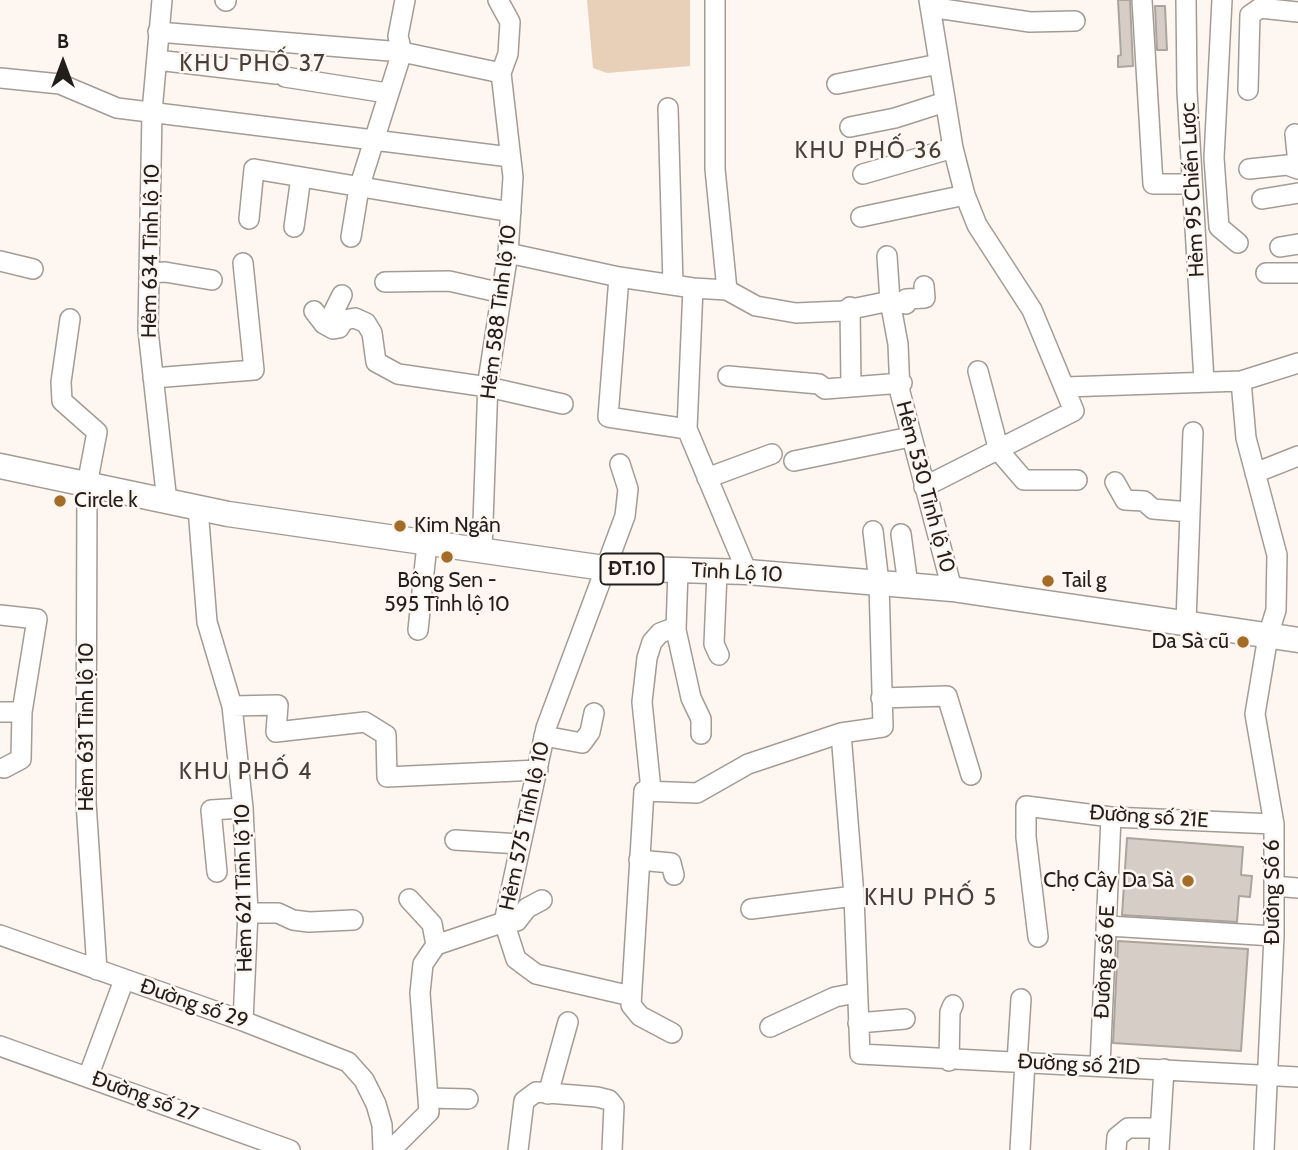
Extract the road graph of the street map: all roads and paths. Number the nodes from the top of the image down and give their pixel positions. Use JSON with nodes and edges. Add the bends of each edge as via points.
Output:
{"nodes":[{"id":1,"x":162,"y":0,"type":"edge"},
{"id":2,"x":405,"y":0,"type":"edge"},
{"id":3,"x":498,"y":0,"type":"edge"},
{"id":4,"x":715,"y":0,"type":"edge"},
{"id":5,"x":1142,"y":0,"type":"edge"},
{"id":6,"x":1188,"y":0,"type":"edge"},
{"id":7,"x":929,"y":3,"type":"edge"},
{"id":8,"x":1221,"y":6,"type":"edge"},
{"id":9,"x":1298,"y":12,"type":"edge"},
{"id":10,"x":1075,"y":21,"type":"dead end"},
{"id":11,"x":158,"y":32,"type":"junction"},
{"id":12,"x":402,"y":52,"type":"junction"},
{"id":13,"x":157,"y":60,"type":"junction"},
{"id":14,"x":939,"y":64,"type":"junction"},
{"id":15,"x":501,"y":73,"type":"junction"},
{"id":16,"x":0,"y":78,"type":"edge"},
{"id":17,"x":837,"y":85,"type":"dead end"},
{"id":18,"x":1248,"y":90,"type":"dead end"},
{"id":19,"x":387,"y":93,"type":"junction"},
{"id":20,"x":945,"y":102,"type":"junction"},
{"id":21,"x":668,"y":108,"type":"dead end"},
{"id":22,"x":152,"y":112,"type":"junction"},
{"id":23,"x":850,"y":127,"type":"dead end"},
{"id":24,"x":1295,"y":134,"type":"dead end"},
{"id":25,"x":372,"y":141,"type":"junction"},
{"id":26,"x":953,"y":148,"type":"junction"},
{"id":27,"x":510,"y":157,"type":"junction"},
{"id":28,"x":1298,"y":163,"type":"edge"},
{"id":29,"x":1249,"y":169,"type":"dead end"},
{"id":30,"x":1298,"y":169,"type":"edge"},
{"id":31,"x":863,"y":174,"type":"dead end"},
{"id":32,"x":301,"y":177,"type":"junction"},
{"id":33,"x":1192,"y":184,"type":"junction"},
{"id":34,"x":359,"y":188,"type":"junction"},
{"id":35,"x":1298,"y":193,"type":"edge"},
{"id":36,"x":965,"y":195,"type":"junction"},
{"id":37,"x":1262,"y":199,"type":"dead end"},
{"id":38,"x":511,"y":212,"type":"junction"},
{"id":39,"x":861,"y":217,"type":"dead end"},
{"id":40,"x":248,"y":219,"type":"dead end"},
{"id":41,"x":294,"y":227,"type":"dead end"},
{"id":42,"x":351,"y":237,"type":"dead end"},
{"id":43,"x":1238,"y":243,"type":"dead end"},
{"id":44,"x":508,"y":253,"type":"junction"},
{"id":45,"x":887,"y":256,"type":"dead end"},
{"id":46,"x":0,"y":261,"type":"edge"},
{"id":47,"x":243,"y":263,"type":"dead end"},
{"id":48,"x":33,"y":269,"type":"dead end"},
{"id":49,"x":149,"y":273,"type":"junction"},
{"id":50,"x":1266,"y":273,"type":"dead end"},
{"id":51,"x":1298,"y":273,"type":"edge"},
{"id":52,"x":619,"y":276,"type":"junction"},
{"id":53,"x":212,"y":280,"type":"dead end"},
{"id":54,"x":385,"y":282,"type":"dead end"},
{"id":55,"x":673,"y":284,"type":"junction"},
{"id":56,"x":924,"y":286,"type":"dead end"},
{"id":57,"x":693,"y":288,"type":"junction"},
{"id":58,"x":727,"y":290,"type":"junction"},
{"id":59,"x":502,"y":293,"type":"junction"},
{"id":60,"x":342,"y":295,"type":"dead end"},
{"id":61,"x":890,"y":301,"type":"junction"},
{"id":62,"x":850,"y":307,"type":"junction"},
{"id":63,"x":314,"y":311,"type":"dead end"},
{"id":64,"x":70,"y":319,"type":"dead end"},
{"id":65,"x":333,"y":329,"type":"junction"},
{"id":66,"x":1298,"y":363,"type":"edge"},
{"id":67,"x":978,"y":371,"type":"dead end"},
{"id":68,"x":728,"y":376,"type":"dead end"},
{"id":69,"x":153,"y":378,"type":"junction"},
{"id":70,"x":1204,"y":381,"type":"junction"},
{"id":71,"x":1241,"y":381,"type":"junction"},
{"id":72,"x":902,"y":383,"type":"junction"},
{"id":73,"x":850,"y":386,"type":"junction"},
{"id":74,"x":488,"y":387,"type":"junction"},
{"id":75,"x":1066,"y":387,"type":"junction"},
{"id":76,"x":563,"y":404,"type":"dead end"},
{"id":77,"x":687,"y":429,"type":"junction"},
{"id":78,"x":1193,"y":432,"type":"dead end"},
{"id":79,"x":910,"y":437,"type":"junction"},
{"id":80,"x":999,"y":451,"type":"junction"},
{"id":81,"x":772,"y":454,"type":"dead end"},
{"id":82,"x":1298,"y":456,"type":"edge"},
{"id":83,"x":794,"y":461,"type":"dead end"},
{"id":84,"x":620,"y":464,"type":"dead end"},
{"id":85,"x":0,"y":466,"type":"edge"},
{"id":86,"x":1255,"y":473,"type":"junction"},
{"id":87,"x":707,"y":478,"type":"junction"},
{"id":88,"x":1077,"y":480,"type":"dead end"},
{"id":89,"x":1115,"y":482,"type":"dead end"},
{"id":90,"x":88,"y":485,"type":"junction"},
{"id":91,"x":924,"y":487,"type":"junction"},
{"id":92,"x":167,"y":502,"type":"junction"},
{"id":93,"x":198,"y":508,"type":"junction"},
{"id":94,"x":1190,"y":512,"type":"junction"},
{"id":95,"x":873,"y":531,"type":"dead end"},
{"id":96,"x":901,"y":534,"type":"dead end"},
{"id":97,"x":427,"y":544,"type":"junction"},
{"id":98,"x":482,"y":551,"type":"junction"},
{"id":99,"x":604,"y":568,"type":"junction"},
{"id":100,"x":678,"y":570,"type":"junction"},
{"id":101,"x":717,"y":572,"type":"junction"},
{"id":102,"x":747,"y":572,"type":"junction"},
{"id":103,"x":879,"y":583,"type":"junction"},
{"id":104,"x":908,"y":585,"type":"junction"},
{"id":105,"x":952,"y":589,"type":"junction"},
{"id":106,"x":0,"y":615,"type":"edge"},
{"id":107,"x":1186,"y":622,"type":"junction"},
{"id":108,"x":676,"y":627,"type":"junction"},
{"id":109,"x":418,"y":630,"type":"dead end"},
{"id":110,"x":1268,"y":636,"type":"junction"},
{"id":111,"x":1298,"y":640,"type":"edge"},
{"id":112,"x":719,"y":655,"type":"dead end"},
{"id":113,"x":881,"y":698,"type":"junction"},
{"id":114,"x":232,"y":706,"type":"junction"},
{"id":115,"x":0,"y":712,"type":"edge"},
{"id":116,"x":22,"y":712,"type":"junction"},
{"id":117,"x":593,"y":713,"type":"dead end"},
{"id":118,"x":841,"y":733,"type":"junction"},
{"id":119,"x":701,"y":734,"type":"dead end"},
{"id":120,"x":544,"y":736,"type":"junction"},
{"id":121,"x":1,"y":770,"type":"edge"},
{"id":122,"x":538,"y":770,"type":"junction"},
{"id":123,"x":971,"y":775,"type":"dead end"},
{"id":124,"x":651,"y":790,"type":"junction"},
{"id":125,"x":243,"y":808,"type":"junction"},
{"id":126,"x":1111,"y":817,"type":"junction"},
{"id":127,"x":1274,"y":824,"type":"junction"},
{"id":128,"x":455,"y":839,"type":"dead end"},
{"id":129,"x":520,"y":844,"type":"junction"},
{"id":130,"x":639,"y":860,"type":"junction"},
{"id":131,"x":217,"y":872,"type":"dead end"},
{"id":132,"x":674,"y":875,"type":"dead end"},
{"id":133,"x":1274,"y":886,"type":"junction"},
{"id":134,"x":1298,"y":888,"type":"edge"},
{"id":135,"x":854,"y":896,"type":"junction"},
{"id":136,"x":409,"y":899,"type":"dead end"},
{"id":137,"x":542,"y":900,"type":"dead end"},
{"id":138,"x":751,"y":909,"type":"dead end"},
{"id":139,"x":248,"y":913,"type":"junction"},
{"id":140,"x":353,"y":920,"type":"dead end"},
{"id":141,"x":504,"y":922,"type":"junction"},
{"id":142,"x":1108,"y":926,"type":"junction"},
{"id":143,"x":0,"y":935,"type":"edge"},
{"id":144,"x":1274,"y":936,"type":"junction"},
{"id":145,"x":1038,"y":937,"type":"dead end"},
{"id":146,"x":436,"y":945,"type":"junction"},
{"id":147,"x":96,"y":970,"type":"junction"},
{"id":148,"x":124,"y":980,"type":"junction"},
{"id":149,"x":856,"y":993,"type":"junction"},
{"id":150,"x":631,"y":996,"type":"junction"},
{"id":151,"x":1021,"y":999,"type":"dead end"},
{"id":152,"x":953,"y":1005,"type":"dead end"},
{"id":153,"x":905,"y":1019,"type":"dead end"},
{"id":154,"x":243,"y":1021,"type":"junction"},
{"id":155,"x":568,"y":1023,"type":"dead end"},
{"id":156,"x":858,"y":1023,"type":"junction"},
{"id":157,"x":770,"y":1027,"type":"dead end"},
{"id":158,"x":672,"y":1033,"type":"dead end"},
{"id":159,"x":0,"y":1046,"type":"edge"},
{"id":160,"x":949,"y":1061,"type":"junction"},
{"id":161,"x":1021,"y":1062,"type":"junction"},
{"id":162,"x":1100,"y":1066,"type":"junction"},
{"id":163,"x":1164,"y":1069,"type":"junction"},
{"id":164,"x":1267,"y":1074,"type":"junction"},
{"id":165,"x":88,"y":1077,"type":"junction"},
{"id":166,"x":1298,"y":1077,"type":"edge"},
{"id":167,"x":548,"y":1094,"type":"junction"},
{"id":168,"x":429,"y":1098,"type":"junction"},
{"id":169,"x":468,"y":1099,"type":"dead end"},
{"id":170,"x":1160,"y":1128,"type":"junction"},
{"id":171,"x":255,"y":1143,"type":"edge"},
{"id":172,"x":290,"y":1150,"type":"edge"},
{"id":173,"x":383,"y":1150,"type":"edge"},
{"id":174,"x":391,"y":1150,"type":"edge"},
{"id":175,"x":518,"y":1150,"type":"edge"},
{"id":176,"x":612,"y":1150,"type":"edge"},
{"id":177,"x":1020,"y":1150,"type":"edge"},
{"id":178,"x":1116,"y":1150,"type":"edge"},
{"id":179,"x":1159,"y":1150,"type":"edge"},
{"id":180,"x":1264,"y":1150,"type":"edge"}],
"edges":[{"from":1,"to":11,"type":"street","name":"Hẻm 634 Tỉnh lộ 10"},
{"from":2,"to":12,"type":"street","via":[[398,36]]},
{"from":3,"to":15,"type":"street","name":"Hẻm 588 Tỉnh lộ 10","via":[[510,22],[508,54]]},
{"from":4,"to":58,"type":"street","via":[[715,169]]},
{"from":5,"to":33,"type":"street","via":[[1153,184]]},
{"from":6,"to":8,"type":"street","via":[[1197,9]]},
{"from":6,"to":33,"type":"street","name":"Hẻm 95 Chiến Lược"},
{"from":7,"to":10,"type":"street","via":[[1030,22]]},
{"from":7,"to":14,"type":"street"},
{"from":8,"to":43,"type":"street","via":[[1213,158],[1219,227]]},
{"from":9,"to":18,"type":"street","via":[[1260,8],[1251,15]]},
{"from":11,"to":12,"type":"street"},
{"from":11,"to":13,"type":"street","name":"Hẻm 634 Tỉnh lộ 10"},
{"from":12,"to":15,"type":"street"},
{"from":12,"to":19,"type":"street"},
{"from":13,"to":19,"type":"street"},
{"from":13,"to":22,"type":"street","name":"Hẻm 634 Tỉnh lộ 10"},
{"from":14,"to":17,"type":"street"},
{"from":14,"to":20,"type":"street"},
{"from":15,"to":27,"type":"street","name":"Hẻm 588 Tỉnh lộ 10"},
{"from":16,"to":22,"type":"street","via":[[60,85],[117,108]]},
{"from":19,"to":25,"type":"street"},
{"from":20,"to":23,"type":"street"},
{"from":20,"to":26,"type":"street"},
{"from":21,"to":55,"type":"street"},
{"from":22,"to":25,"type":"street"},
{"from":22,"to":49,"type":"street","name":"Hẻm 634 Tỉnh lộ 10"},
{"from":24,"to":28,"type":"street"},
{"from":25,"to":27,"type":"street"},
{"from":25,"to":34,"type":"street"},
{"from":26,"to":31,"type":"street"},
{"from":26,"to":36,"type":"street"},
{"from":27,"to":38,"type":"street","name":"Hẻm 588 Tỉnh lộ 10"},
{"from":29,"to":30,"type":"street","via":[[1287,165]]},
{"from":32,"to":34,"type":"street"},
{"from":32,"to":40,"type":"street","via":[[252,169]]},
{"from":32,"to":41,"type":"street"},
{"from":33,"to":70,"type":"street","name":"Hẻm 95 Chiến Lược"},
{"from":34,"to":38,"type":"street"},
{"from":34,"to":42,"type":"street"},
{"from":35,"to":37,"type":"street"},
{"from":36,"to":39,"type":"street"},
{"from":36,"to":75,"type":"street","via":[[977,225],[1032,310]]},
{"from":38,"to":44,"type":"street","name":"Hẻm 588 Tỉnh lộ 10"},
{"from":44,"to":52,"type":"street"},
{"from":44,"to":59,"type":"street","name":"Hẻm 588 Tỉnh lộ 10"},
{"from":45,"to":61,"type":"street","name":"Hẻm 530 Tỉnh lộ 10"},
{"from":46,"to":48,"type":"street"},
{"from":47,"to":69,"type":"street","via":[[254,370]]},
{"from":49,"to":53,"type":"street"},
{"from":49,"to":69,"type":"street","name":"Hẻm 634 Tỉnh lộ 10"},
{"from":50,"to":51,"type":"street"},
{"from":52,"to":55,"type":"street"},
{"from":52,"to":77,"type":"street","via":[[608,417]]},
{"from":54,"to":59,"type":"street","via":[[449,281]]},
{"from":55,"to":57,"type":"street"},
{"from":56,"to":61,"type":"street","via":[[925,298],[906,299],[906,304]]},
{"from":57,"to":58,"type":"street"},
{"from":57,"to":77,"type":"street"},
{"from":58,"to":62,"type":"street","via":[[756,306],[796,313]]},
{"from":59,"to":74,"type":"street","name":"Hẻm 588 Tỉnh lộ 10"},
{"from":60,"to":65,"type":"street","via":[[334,311]]},
{"from":61,"to":62,"type":"street"},
{"from":61,"to":72,"type":"street","name":"Hẻm 530 Tỉnh lộ 10"},
{"from":62,"to":73,"type":"street"},
{"from":63,"to":65,"type":"street"},
{"from":64,"to":90,"type":"street","name":"Hẻm 631 Tỉnh lộ 10","via":[[62,401],[97,432]]},
{"from":65,"to":74,"type":"street","via":[[355,318],[366,323],[376,362],[398,374]]},
{"from":66,"to":71,"type":"street"},
{"from":67,"to":80,"type":"street"},
{"from":68,"to":73,"type":"street","via":[[819,384],[825,389]]},
{"from":69,"to":92,"type":"street","name":"Hẻm 634 Tỉnh lộ 10"},
{"from":70,"to":71,"type":"street"},
{"from":70,"to":75,"type":"street"},
{"from":71,"to":86,"type":"street","name":"Đường Số 6","via":[[1245,438]]},
{"from":72,"to":73,"type":"street"},
{"from":72,"to":79,"type":"street","name":"Hẻm 530 Tỉnh lộ 10"},
{"from":74,"to":76,"type":"street"},
{"from":74,"to":98,"type":"street","name":"Hẻm 588 Tỉnh lộ 10"},
{"from":75,"to":80,"type":"street","via":[[1073,413],[1019,436]]},
{"from":77,"to":87,"type":"street"},
{"from":78,"to":94,"type":"street"},
{"from":79,"to":83,"type":"street"},
{"from":79,"to":91,"type":"street","name":"Hẻm 530 Tỉnh lộ 10"},
{"from":80,"to":88,"type":"street","via":[[1024,480]]},
{"from":80,"to":91,"type":"street"},
{"from":81,"to":87,"type":"street"},
{"from":82,"to":86,"type":"street"},
{"from":84,"to":99,"type":"street","name":"Hẻm 575 Tỉnh lộ 10","via":[[628,489],[625,516]]},
{"from":85,"to":90,"type":"main road","name":"Tỉnh Lộ 10","number":"ĐT.10"},
{"from":86,"to":110,"type":"street","name":"Đường Số 6","via":[[1277,555],[1276,610]]},
{"from":87,"to":102,"type":"street"},
{"from":89,"to":94,"type":"street","via":[[1125,500],[1144,501],[1153,509]]},
{"from":90,"to":92,"type":"main road","name":"Tỉnh Lộ 10","number":"ĐT.10"},
{"from":90,"to":147,"type":"street","name":"Hẻm 631 Tỉnh lộ 10","via":[[86,802]]},
{"from":91,"to":105,"type":"street","name":"Hẻm 530 Tỉnh lộ 10"},
{"from":92,"to":93,"type":"main road","name":"Tỉnh Lộ 10","number":"ĐT.10"},
{"from":93,"to":97,"type":"main road","name":"Tỉnh Lộ 10","number":"ĐT.10"},
{"from":93,"to":114,"type":"street","name":"Hẻm 621 Tỉnh lộ 10","via":[[207,622]]},
{"from":94,"to":107,"type":"street"},
{"from":95,"to":103,"type":"street"},
{"from":96,"to":104,"type":"street"},
{"from":97,"to":98,"type":"main road","name":"Tỉnh Lộ 10","number":"ĐT.10"},
{"from":97,"to":109,"type":"street"},
{"from":98,"to":99,"type":"main road","name":"Tỉnh Lộ 10","number":"ĐT.10"},
{"from":99,"to":100,"type":"main road","name":"Tỉnh Lộ 10","number":"ĐT.10"},
{"from":99,"to":120,"type":"street","name":"Hẻm 575 Tỉnh lộ 10"},
{"from":100,"to":101,"type":"main road","name":"Tỉnh Lộ 10","number":"ĐT.10"},
{"from":100,"to":108,"type":"street"},
{"from":101,"to":102,"type":"main road","name":"Tỉnh Lộ 10","number":"ĐT.10"},
{"from":101,"to":112,"type":"street","via":[[714,644]]},
{"from":102,"to":103,"type":"main road","name":"Tỉnh Lộ 10","number":"ĐT.10"},
{"from":103,"to":104,"type":"main road","name":"Tỉnh Lộ 10","number":"ĐT.10"},
{"from":103,"to":113,"type":"street"},
{"from":104,"to":105,"type":"main road","name":"Tỉnh Lộ 10","number":"ĐT.10"},
{"from":105,"to":107,"type":"main road","name":"Tỉnh Lộ 10","number":"ĐT.10"},
{"from":106,"to":116,"type":"street","via":[[37,619]]},
{"from":107,"to":110,"type":"main road","name":"Tỉnh Lộ 10","number":"ĐT.10"},
{"from":108,"to":119,"type":"street"},
{"from":108,"to":124,"type":"street","via":[[660,633],[647,658],[642,702]]},
{"from":110,"to":111,"type":"main road","number":"ĐT.10"},
{"from":110,"to":127,"type":"street","name":"Đường Số 6","via":[[1255,714]]},
{"from":113,"to":118,"type":"street","via":[[883,727]]},
{"from":113,"to":123,"type":"street","via":[[947,696]]},
{"from":114,"to":122,"type":"street","via":[[278,705],[276,732],[365,722],[386,735],[387,777]]},
{"from":114,"to":125,"type":"street","name":"Hẻm 621 Tỉnh lộ 10"},
{"from":115,"to":116,"type":"street"},
{"from":116,"to":121,"type":"street","via":[[21,759]]},
{"from":117,"to":120,"type":"street","via":[[590,732],[582,743]]},
{"from":118,"to":124,"type":"street","via":[[748,764],[697,793]]},
{"from":118,"to":135,"type":"street"},
{"from":120,"to":122,"type":"street","name":"Hẻm 575 Tỉnh lộ 10"},
{"from":122,"to":129,"type":"street","name":"Hẻm 575 Tỉnh lộ 10"},
{"from":124,"to":130,"type":"street","via":[[643,792]]},
{"from":125,"to":131,"type":"street","via":[[211,810]]},
{"from":125,"to":139,"type":"street","name":"Hẻm 621 Tỉnh lộ 10"},
{"from":126,"to":127,"type":"street","name":"Đường số 21E"},
{"from":126,"to":142,"type":"street","name":"Đường số 6E"},
{"from":126,"to":145,"type":"street","name":"Đường số 21E","via":[[1026,806]]},
{"from":127,"to":133,"type":"street","name":"Đường Số 6"},
{"from":128,"to":129,"type":"street"},
{"from":129,"to":141,"type":"street","name":"Hẻm 575 Tỉnh lộ 10"},
{"from":130,"to":132,"type":"street","via":[[671,863]]},
{"from":130,"to":150,"type":"street"},
{"from":133,"to":134,"type":"street"},
{"from":133,"to":144,"type":"street","name":"Đường Số 6"},
{"from":135,"to":138,"type":"street"},
{"from":135,"to":149,"type":"street"},
{"from":136,"to":146,"type":"street","via":[[432,924]]},
{"from":137,"to":141,"type":"street","via":[[527,908],[517,921]]},
{"from":139,"to":140,"type":"street","via":[[278,913],[309,922]]},
{"from":139,"to":154,"type":"street","name":"Hẻm 621 Tỉnh lộ 10"},
{"from":141,"to":146,"type":"street","name":"Hẻm 575 Tỉnh lộ 10"},
{"from":141,"to":150,"type":"street","via":[[516,959],[536,974]]},
{"from":142,"to":144,"type":"street"},
{"from":142,"to":162,"type":"street","name":"Đường số 6E"},
{"from":143,"to":147,"type":"street","name":"Đường số 29"},
{"from":144,"to":164,"type":"street","name":"Đường Số 6"},
{"from":146,"to":168,"type":"street","via":[[423,964],[420,993]]},
{"from":147,"to":148,"type":"street","name":"Đường số 29"},
{"from":148,"to":154,"type":"street","name":"Đường số 29"},
{"from":148,"to":165,"type":"street"},
{"from":149,"to":156,"type":"street"},
{"from":149,"to":157,"type":"street"},
{"from":150,"to":158,"type":"street","via":[[631,1005],[640,1016]]},
{"from":151,"to":161,"type":"street"},
{"from":152,"to":160,"type":"street"},
{"from":153,"to":156,"type":"street"},
{"from":154,"to":173,"type":"street","name":"Đường số 29","via":[[348,1062],[372,1096],[382,1120]]},
{"from":155,"to":167,"type":"street"},
{"from":156,"to":160,"type":"street","name":"Đường số 21D","via":[[860,1054]]},
{"from":159,"to":165,"type":"street","name":"Đường số 27"},
{"from":160,"to":161,"type":"street","name":"Đường số 21D"},
{"from":161,"to":162,"type":"street","name":"Đường số 21D"},
{"from":161,"to":177,"type":"street"},
{"from":162,"to":163,"type":"street","name":"Đường số 21D"},
{"from":163,"to":164,"type":"street","name":"Đường số 21D"},
{"from":163,"to":170,"type":"street"},
{"from":164,"to":166,"type":"street","name":"Đường số 21D"},
{"from":164,"to":180,"type":"street","name":"Đường Số 6"},
{"from":165,"to":171,"type":"street","name":"Đường số 27"},
{"from":167,"to":175,"type":"street","via":[[532,1093],[524,1101]]},
{"from":167,"to":176,"type":"street","via":[[609,1100],[614,1106]]},
{"from":168,"to":169,"type":"street"},
{"from":168,"to":174,"type":"street","via":[[429,1112]]},
{"from":170,"to":178,"type":"street","via":[[1128,1128],[1117,1137]]},
{"from":170,"to":179,"type":"street"},
{"from":171,"to":172,"type":"street","name":"Đường số 27"}]}
